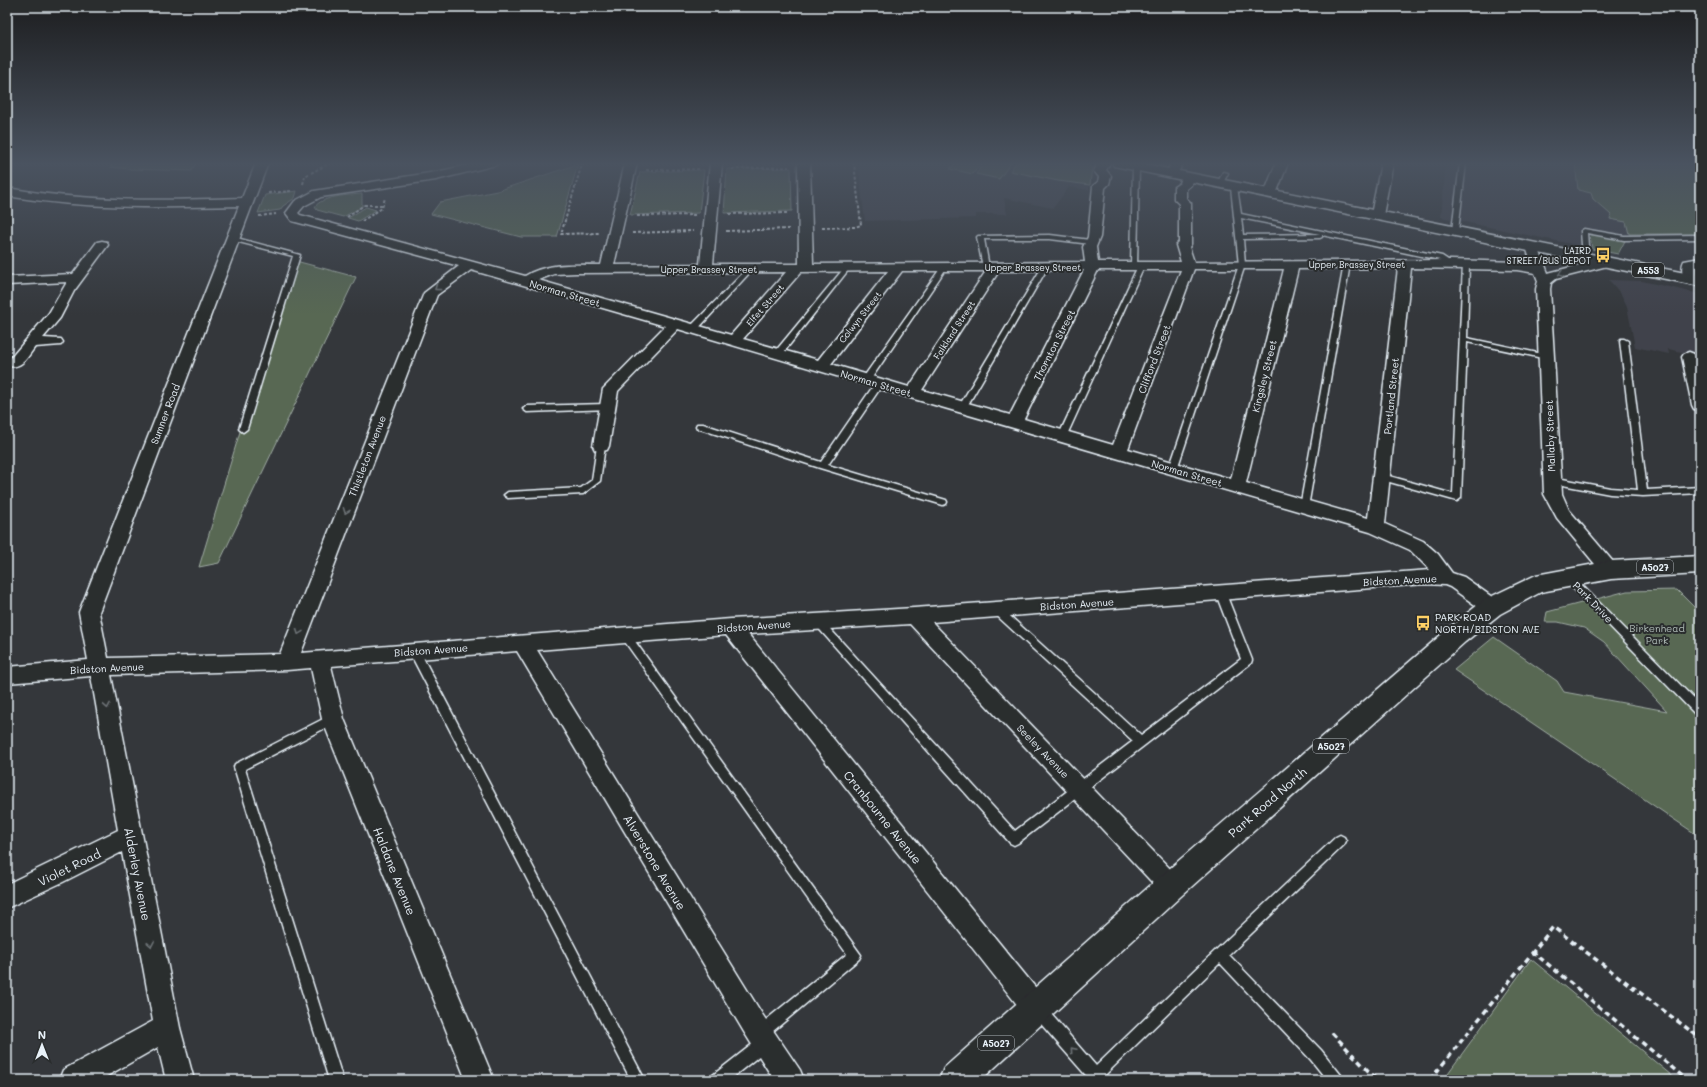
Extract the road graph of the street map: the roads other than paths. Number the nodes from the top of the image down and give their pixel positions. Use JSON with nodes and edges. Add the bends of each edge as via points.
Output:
{"nodes":[{"id":1,"x":242,"y":214,"type":"edge"},
{"id":2,"x":293,"y":214,"type":"edge"},
{"id":3,"x":619,"y":214,"type":"edge"},
{"id":4,"x":711,"y":214,"type":"edge"},
{"id":5,"x":803,"y":214,"type":"edge"},
{"id":6,"x":1096,"y":214,"type":"edge"},
{"id":7,"x":1137,"y":214,"type":"edge"},
{"id":8,"x":1185,"y":214,"type":"edge"},
{"id":9,"x":1371,"y":214,"type":"edge"},
{"id":10,"x":1457,"y":214,"type":"edge"},
{"id":11,"x":1238,"y":215,"type":"joint"},
{"id":12,"x":1377,"y":215,"type":"joint"},
{"id":13,"x":1455,"y":231,"type":"junction"},
{"id":14,"x":1339,"y":236,"type":"junction"},
{"id":15,"x":1239,"y":237,"type":"junction"},
{"id":16,"x":1700,"y":237,"type":"edge"},
{"id":17,"x":233,"y":239,"type":"junction"},
{"id":18,"x":1090,"y":242,"type":"junction"},
{"id":19,"x":102,"y":245,"type":"dead end"},
{"id":20,"x":1532,"y":247,"type":"junction"},
{"id":21,"x":1586,"y":258,"type":"junction"},
{"id":22,"x":1606,"y":262,"type":"junction"},
{"id":23,"x":1700,"y":262,"type":"edge"},
{"id":24,"x":1347,"y":264,"type":"junction"},
{"id":25,"x":1405,"y":264,"type":"junction"},
{"id":26,"x":1451,"y":264,"type":"junction"},
{"id":27,"x":1466,"y":264,"type":"junction"},
{"id":28,"x":1242,"y":265,"type":"junction"},
{"id":29,"x":1292,"y":265,"type":"junction"},
{"id":30,"x":468,"y":266,"type":"junction"},
{"id":31,"x":1045,"y":266,"type":"junction"},
{"id":32,"x":1093,"y":266,"type":"junction"},
{"id":33,"x":1138,"y":266,"type":"junction"},
{"id":34,"x":1189,"y":266,"type":"junction"},
{"id":35,"x":944,"y":267,"type":"junction"},
{"id":36,"x":990,"y":267,"type":"junction"},
{"id":37,"x":751,"y":268,"type":"junction"},
{"id":38,"x":801,"y":268,"type":"junction"},
{"id":39,"x":847,"y":268,"type":"junction"},
{"id":40,"x":898,"y":268,"type":"junction"},
{"id":41,"x":706,"y":269,"type":"junction"},
{"id":42,"x":607,"y":270,"type":"junction"},
{"id":43,"x":1542,"y":276,"type":"junction"},
{"id":44,"x":77,"y":278,"type":"junction"},
{"id":45,"x":1695,"y":280,"type":"edge"},
{"id":46,"x":7,"y":281,"type":"edge"},
{"id":47,"x":527,"y":281,"type":"junction"},
{"id":48,"x":674,"y":325,"type":"junction"},
{"id":49,"x":692,"y":330,"type":"junction"},
{"id":50,"x":1463,"y":339,"type":"junction"},
{"id":51,"x":1624,"y":341,"type":"dead end"},
{"id":52,"x":56,"y":342,"type":"dead end"},
{"id":53,"x":733,"y":342,"type":"junction"},
{"id":54,"x":31,"y":343,"type":"junction"},
{"id":55,"x":777,"y":355,"type":"junction"},
{"id":56,"x":1547,"y":357,"type":"junction"},
{"id":57,"x":1689,"y":357,"type":"dead end"},
{"id":58,"x":14,"y":363,"type":"dead end"},
{"id":59,"x":821,"y":368,"type":"junction"},
{"id":60,"x":872,"y":382,"type":"junction"},
{"id":61,"x":912,"y":394,"type":"junction"},
{"id":62,"x":1700,"y":405,"type":"edge"},
{"id":63,"x":607,"y":407,"type":"junction"},
{"id":64,"x":962,"y":408,"type":"junction"},
{"id":65,"x":527,"y":409,"type":"dead end"},
{"id":66,"x":1014,"y":423,"type":"junction"},
{"id":67,"x":700,"y":426,"type":"dead end"},
{"id":68,"x":243,"y":429,"type":"dead end"},
{"id":69,"x":1062,"y":437,"type":"junction"},
{"id":70,"x":601,"y":446,"type":"joint"},
{"id":71,"x":1118,"y":453,"type":"junction"},
{"id":72,"x":823,"y":466,"type":"junction"},
{"id":73,"x":1173,"y":468,"type":"junction"},
{"id":74,"x":1382,"y":477,"type":"junction"},
{"id":75,"x":1552,"y":480,"type":"junction"},
{"id":76,"x":1236,"y":487,"type":"junction"},
{"id":77,"x":1700,"y":490,"type":"edge"},
{"id":78,"x":1643,"y":494,"type":"junction"},
{"id":79,"x":508,"y":495,"type":"dead end"},
{"id":80,"x":943,"y":502,"type":"dead end"},
{"id":81,"x":1304,"y":507,"type":"junction"},
{"id":82,"x":1376,"y":527,"type":"junction"},
{"id":83,"x":1700,"y":565,"type":"edge"},
{"id":84,"x":1611,"y":570,"type":"junction"},
{"id":85,"x":1445,"y":578,"type":"junction"},
{"id":86,"x":1569,"y":578,"type":"junction"},
{"id":87,"x":1221,"y":594,"type":"junction"},
{"id":88,"x":1492,"y":607,"type":"junction"},
{"id":89,"x":997,"y":610,"type":"junction"},
{"id":90,"x":914,"y":616,"type":"junction"},
{"id":91,"x":818,"y":622,"type":"junction"},
{"id":92,"x":731,"y":627,"type":"junction"},
{"id":93,"x":626,"y":636,"type":"junction"},
{"id":94,"x":522,"y":643,"type":"junction"},
{"id":95,"x":414,"y":651,"type":"junction"},
{"id":96,"x":319,"y":659,"type":"junction"},
{"id":97,"x":287,"y":662,"type":"junction"},
{"id":98,"x":100,"y":667,"type":"junction"},
{"id":99,"x":7,"y":675,"type":"edge"},
{"id":100,"x":1700,"y":712,"type":"edge"},
{"id":101,"x":333,"y":719,"type":"junction"},
{"id":102,"x":1141,"y":742,"type":"junction"},
{"id":103,"x":1080,"y":789,"type":"junction"},
{"id":104,"x":130,"y":836,"type":"junction"},
{"id":105,"x":1340,"y":841,"type":"dead end"},
{"id":106,"x":1171,"y":886,"type":"junction"},
{"id":107,"x":7,"y":896,"type":"edge"},
{"id":108,"x":1220,"y":954,"type":"junction"},
{"id":109,"x":1035,"y":1007,"type":"junction"},
{"id":110,"x":167,"y":1028,"type":"junction"},
{"id":111,"x":762,"y":1038,"type":"junction"},
{"id":112,"x":1097,"y":1078,"type":"edge"},
{"id":113,"x":73,"y":1080,"type":"edge"},
{"id":114,"x":180,"y":1080,"type":"edge"},
{"id":115,"x":336,"y":1080,"type":"edge"},
{"id":116,"x":480,"y":1080,"type":"edge"},
{"id":117,"x":638,"y":1080,"type":"edge"},
{"id":118,"x":718,"y":1080,"type":"edge"},
{"id":119,"x":790,"y":1080,"type":"edge"},
{"id":120,"x":956,"y":1080,"type":"edge"},
{"id":121,"x":1336,"y":1080,"type":"edge"}],
"edges":[{"from":1,"to":17,"type":"street","name":"Sumner Road"},
{"from":2,"to":30,"type":"street","name":"Norman Street","via":[[296,218]]},
{"from":3,"to":42,"type":"street"},
{"from":4,"to":41,"type":"street"},
{"from":5,"to":38,"type":"street"},
{"from":6,"to":18,"type":"street","via":[[1094,237]]},
{"from":7,"to":33,"type":"lane"},
{"from":8,"to":34,"type":"street","via":[[1185,244],[1182,245]]},
{"from":9,"to":12,"type":"main road","number":"A553"},
{"from":10,"to":13,"type":"lane"},
{"from":11,"to":14,"type":"lane"},
{"from":11,"to":15,"type":"lane"},
{"from":12,"to":13,"type":"main road","number":"A553"},
{"from":13,"to":20,"type":"main road","number":"A553"},
{"from":14,"to":15,"type":"lane"},
{"from":14,"to":26,"type":"lane","via":[[1442,258]]},
{"from":15,"to":28,"type":"lane"},
{"from":16,"to":21,"type":"lane","via":[[1624,238],[1584,231]]},
{"from":17,"to":68,"type":"lane","via":[[297,255]]},
{"from":17,"to":98,"type":"street","name":"Sumner Road","via":[[89,612]]},
{"from":18,"to":32,"type":"street","via":[[1088,253]]},
{"from":18,"to":36,"type":"lane","via":[[1050,237],[980,237]]},
{"from":19,"to":44,"type":"street"},
{"from":20,"to":21,"type":"main road","number":"A553"},
{"from":20,"to":43,"type":"street","name":"Mallaby Street"},
{"from":21,"to":22,"type":"main road","number":"A553"},
{"from":22,"to":43,"type":"street","one_way":true},
{"from":22,"to":45,"type":"main road","number":"A553"},
{"from":23,"to":45,"type":"street","via":[[1689,264]]},
{"from":24,"to":25,"type":"street","name":"Upper Brassey Street"},
{"from":24,"to":29,"type":"street","name":"Upper Brassey Street"},
{"from":24,"to":81,"type":"lane"},
{"from":25,"to":26,"type":"street","name":"Upper Brassey Street"},
{"from":25,"to":74,"type":"street","name":"Portland Street"},
{"from":26,"to":27,"type":"street","name":"Upper Brassey Street"},
{"from":27,"to":43,"type":"street","name":"Upper Brassey Street","via":[[1517,266]]},
{"from":27,"to":50,"type":"lane"},
{"from":28,"to":29,"type":"street","name":"Upper Brassey Street"},
{"from":28,"to":34,"type":"street","name":"Upper Brassey Street"},
{"from":28,"to":73,"type":"lane"},
{"from":29,"to":76,"type":"street","name":"Kingsley Street"},
{"from":30,"to":47,"type":"street","name":"Norman Street"},
{"from":30,"to":97,"type":"street","name":"Thistleton Avenue","one_way":true,"via":[[431,293]]},
{"from":31,"to":32,"type":"street","name":"Upper Brassey Street"},
{"from":31,"to":36,"type":"street","name":"Upper Brassey Street"},
{"from":31,"to":64,"type":"lane"},
{"from":32,"to":33,"type":"street","name":"Upper Brassey Street"},
{"from":32,"to":66,"type":"street","name":"Thornton Street"},
{"from":33,"to":34,"type":"street","name":"Upper Brassey Street"},
{"from":33,"to":69,"type":"lane"},
{"from":34,"to":71,"type":"street","name":"Clifford Street"},
{"from":35,"to":36,"type":"street","name":"Upper Brassey Street"},
{"from":35,"to":40,"type":"street","name":"Upper Brassey Street"},
{"from":35,"to":60,"type":"lane"},
{"from":36,"to":61,"type":"street","name":"Falkland Street"},
{"from":37,"to":38,"type":"street","name":"Upper Brassey Street"},
{"from":37,"to":41,"type":"street","name":"Upper Brassey Street"},
{"from":37,"to":49,"type":"lane"},
{"from":38,"to":39,"type":"street","name":"Upper Brassey Street"},
{"from":38,"to":53,"type":"street","name":"Elfet Street"},
{"from":39,"to":40,"type":"street","name":"Upper Brassey Street"},
{"from":39,"to":55,"type":"lane"},
{"from":40,"to":59,"type":"street","name":"Colwyn Street"},
{"from":41,"to":42,"type":"street","name":"Upper Brassey Street"},
{"from":42,"to":47,"type":"street","name":"Upper Brassey Street","via":[[549,271]]},
{"from":43,"to":56,"type":"street","name":"Mallaby Street"},
{"from":44,"to":46,"type":"street"},
{"from":44,"to":54,"type":"street","via":[[55,314]]},
{"from":47,"to":48,"type":"street","name":"Norman Street"},
{"from":48,"to":49,"type":"street","name":"Norman Street"},
{"from":48,"to":63,"type":"street","via":[[616,382],[609,394]]},
{"from":49,"to":53,"type":"street","name":"Norman Street"},
{"from":50,"to":56,"type":"lane"},
{"from":50,"to":74,"type":"lane","via":[[1457,498]]},
{"from":51,"to":78,"type":"lane"},
{"from":52,"to":54,"type":"street"},
{"from":53,"to":55,"type":"street","name":"Norman Street"},
{"from":54,"to":58,"type":"street"},
{"from":55,"to":59,"type":"street","name":"Norman Street"},
{"from":56,"to":75,"type":"street","name":"Mallaby Street"},
{"from":57,"to":62,"type":"street"},
{"from":59,"to":60,"type":"street","name":"Norman Street"},
{"from":60,"to":61,"type":"street","name":"Norman Street"},
{"from":60,"to":72,"type":"lane"},
{"from":61,"to":64,"type":"street","name":"Norman Street"},
{"from":63,"to":65,"type":"lane"},
{"from":63,"to":70,"type":"street"},
{"from":64,"to":66,"type":"street","name":"Norman Street"},
{"from":66,"to":69,"type":"street","name":"Norman Street"},
{"from":67,"to":72,"type":"lane"},
{"from":69,"to":71,"type":"street","name":"Norman Street"},
{"from":70,"to":79,"type":"lane","via":[[596,481],[583,491]]},
{"from":71,"to":73,"type":"street","name":"Norman Street"},
{"from":72,"to":80,"type":"lane"},
{"from":73,"to":76,"type":"street","name":"Norman Street"},
{"from":74,"to":82,"type":"street","name":"Portland Street"},
{"from":75,"to":78,"type":"lane","via":[[1610,491]]},
{"from":75,"to":84,"type":"street","name":"Mallaby Street","via":[[1553,494],[1563,514]]},
{"from":76,"to":81,"type":"street","name":"Norman Street"},
{"from":77,"to":78,"type":"lane"},
{"from":81,"to":82,"type":"street","name":"Norman Street"},
{"from":82,"to":85,"type":"street","name":"Norman Street","via":[[1406,538],[1429,555]]},
{"from":83,"to":84,"type":"main road","name":"Park Road North","number":"A5027"},
{"from":84,"to":86,"type":"main road","name":"Park Road North","number":"A5027"},
{"from":85,"to":87,"type":"street","name":"Bidston Avenue","via":[[1425,577]]},
{"from":85,"to":88,"type":"street","name":"Bidston Avenue","via":[[1457,582]]},
{"from":86,"to":88,"type":"main road","name":"Park Road North","number":"A5027","via":[[1536,584]]},
{"from":86,"to":100,"type":"lane","name":"Park Drive"},
{"from":87,"to":89,"type":"street","name":"Bidston Avenue"},
{"from":87,"to":102,"type":"lane","via":[[1247,660]]},
{"from":88,"to":106,"type":"main road","name":"Park Road North","number":"A5027","via":[[1445,645]]},
{"from":89,"to":90,"type":"street","name":"Bidston Avenue"},
{"from":89,"to":102,"type":"lane"},
{"from":90,"to":91,"type":"street","name":"Bidston Avenue"},
{"from":90,"to":103,"type":"street","name":"Seeley Avenue"},
{"from":91,"to":92,"type":"street","name":"Bidston Avenue"},
{"from":91,"to":103,"type":"lane","via":[[1014,839]]},
{"from":92,"to":93,"type":"street","name":"Bidston Avenue"},
{"from":92,"to":109,"type":"street","name":"Cranbourne Avenue"},
{"from":93,"to":94,"type":"street","name":"Bidston Avenue"},
{"from":93,"to":111,"type":"lane","via":[[855,955]]},
{"from":94,"to":95,"type":"street","name":"Bidston Avenue"},
{"from":94,"to":111,"type":"street","name":"Alverstone Avenue"},
{"from":95,"to":96,"type":"street","name":"Bidston Avenue"},
{"from":95,"to":117,"type":"lane"},
{"from":96,"to":97,"type":"street","name":"Bidston Avenue"},
{"from":96,"to":101,"type":"street","name":"Haldane Avenue"},
{"from":97,"to":98,"type":"street","name":"Bidston Avenue"},
{"from":98,"to":99,"type":"street","name":"Bidston Avenue"},
{"from":98,"to":104,"type":"street","name":"Alderley Avenue","one_way":true},
{"from":101,"to":115,"type":"lane","via":[[239,768]]},
{"from":101,"to":116,"type":"street","name":"Haldane Avenue"},
{"from":102,"to":103,"type":"lane"},
{"from":103,"to":106,"type":"street","name":"Seeley Avenue"},
{"from":104,"to":107,"type":"street","name":"Violet Road"},
{"from":104,"to":110,"type":"street","name":"Alderley Avenue","one_way":true},
{"from":105,"to":108,"type":"lane"},
{"from":106,"to":109,"type":"main road","name":"Park Road North","number":"A5027"},
{"from":108,"to":112,"type":"lane"},
{"from":108,"to":121,"type":"lane","via":[[1316,1055]]},
{"from":112,"to":109,"type":"lane","one_way":true},
{"from":109,"to":120,"type":"main road","name":"Park Road North","number":"A5027"},
{"from":110,"to":113,"type":"street"},
{"from":110,"to":114,"type":"street","name":"Alderley Avenue"},
{"from":111,"to":118,"type":"lane"},
{"from":111,"to":119,"type":"street","name":"Alverstone Avenue"}]}
